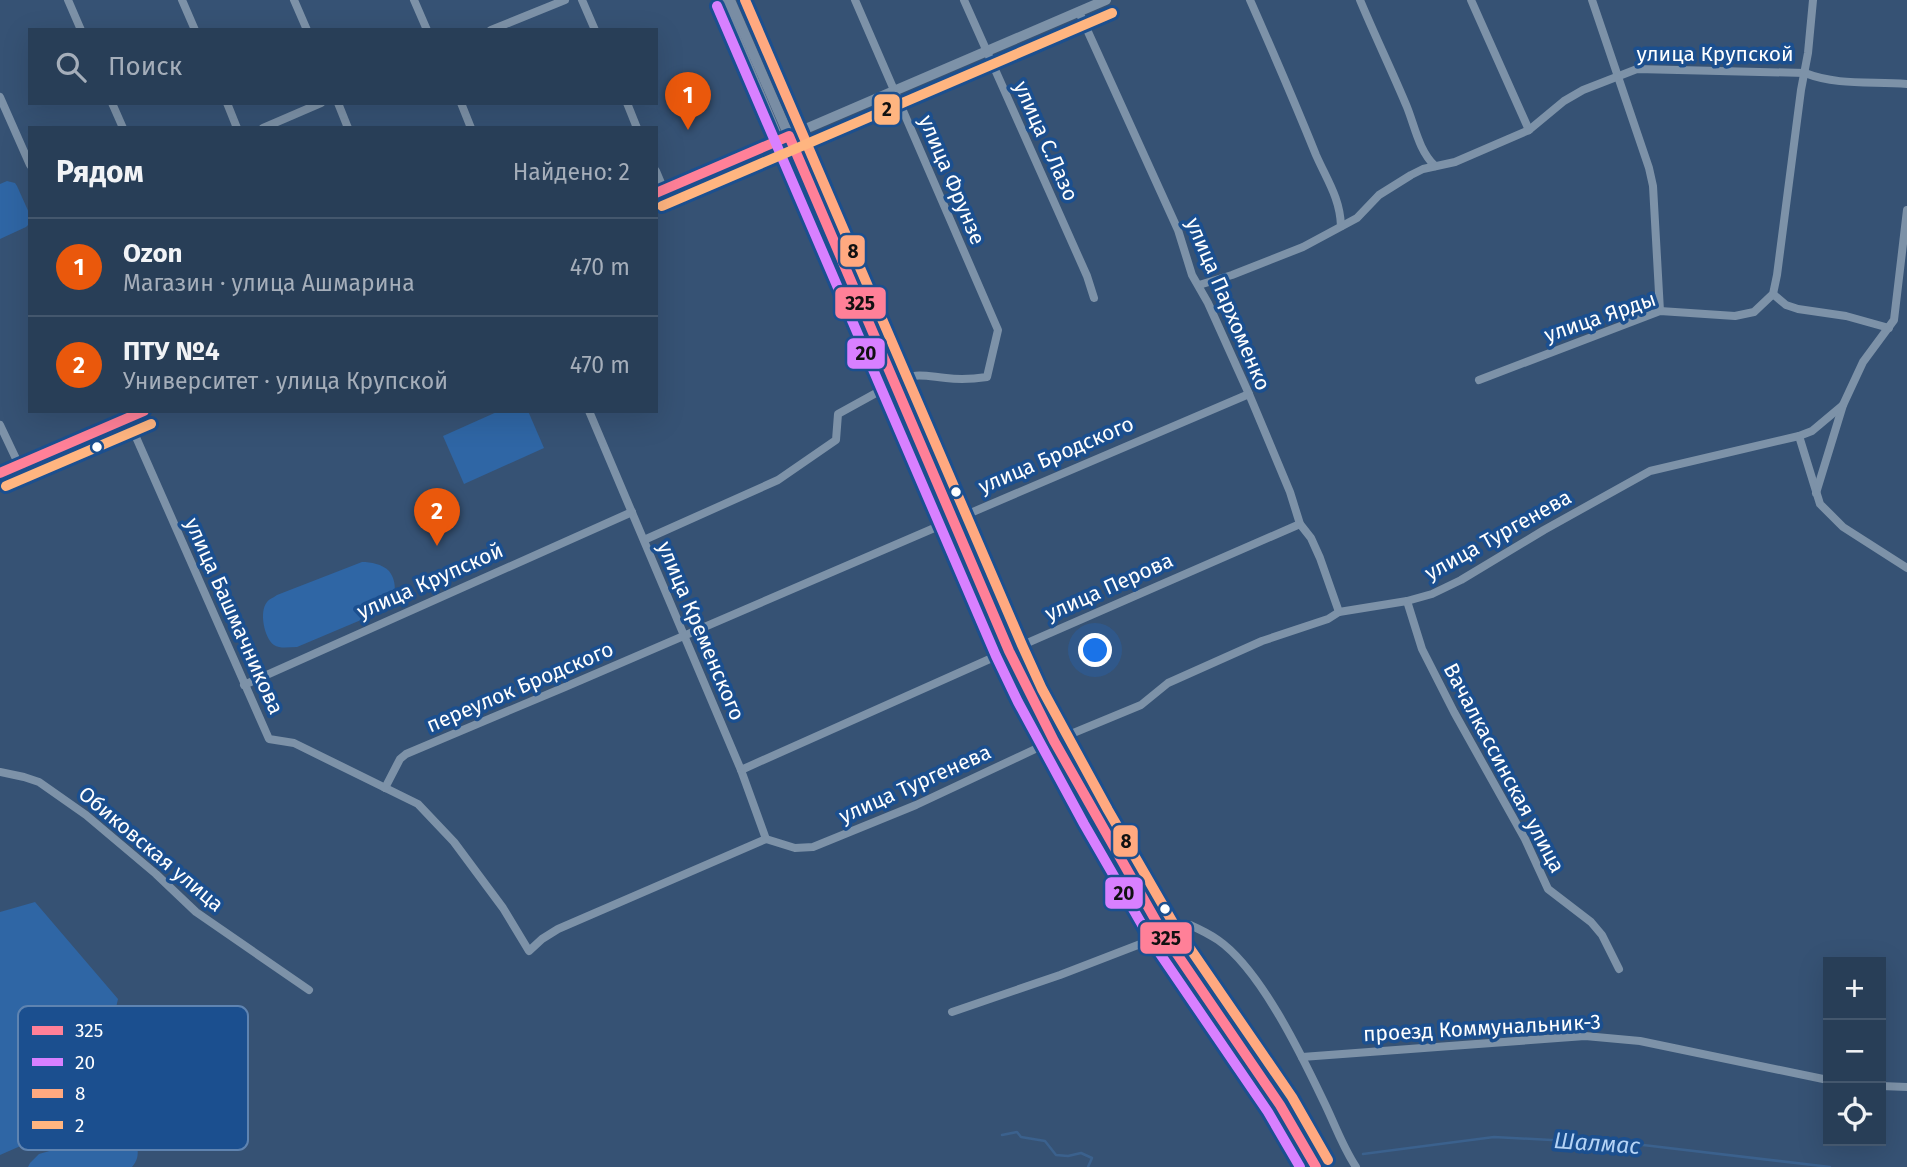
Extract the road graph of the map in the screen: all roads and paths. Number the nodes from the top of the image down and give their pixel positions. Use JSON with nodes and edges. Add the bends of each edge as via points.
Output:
{"nodes":[{"id":1,"x":68,"y":0,"type":"edge"},
{"id":2,"x":182,"y":0,"type":"edge"},
{"id":3,"x":294,"y":0,"type":"edge"},
{"id":4,"x":414,"y":0,"type":"edge"},
{"id":5,"x":565,"y":0,"type":"edge"},
{"id":6,"x":582,"y":0,"type":"edge"},
{"id":7,"x":720,"y":0,"type":"edge"},
{"id":8,"x":730,"y":0,"type":"edge"},
{"id":9,"x":855,"y":0,"type":"edge"},
{"id":10,"x":964,"y":0,"type":"edge"},
{"id":11,"x":1106,"y":0,"type":"edge"},
{"id":12,"x":1250,"y":0,"type":"edge"},
{"id":13,"x":1360,"y":0,"type":"edge"},
{"id":14,"x":1471,"y":0,"type":"edge"},
{"id":15,"x":1592,"y":0,"type":"edge"},
{"id":16,"x":1813,"y":0,"type":"edge"},
{"id":17,"x":1080,"y":7,"type":"edge"},
{"id":18,"x":80,"y":28,"type":"edge"},
{"id":19,"x":194,"y":28,"type":"edge"},
{"id":20,"x":306,"y":28,"type":"edge"},
{"id":21,"x":426,"y":28,"type":"edge"},
{"id":22,"x":496,"y":28,"type":"edge"},
{"id":23,"x":594,"y":28,"type":"edge"},
{"id":24,"x":987,"y":51,"type":"junction"},
{"id":25,"x":1805,"y":73,"type":"junction"},
{"id":26,"x":1619,"y":76,"type":"junction"},
{"id":27,"x":1907,"y":84,"type":"edge"},
{"id":28,"x":895,"y":91,"type":"junction"},
{"id":29,"x":0,"y":97,"type":"edge"},
{"id":30,"x":113,"y":105,"type":"edge"},
{"id":31,"x":227,"y":105,"type":"edge"},
{"id":32,"x":316,"y":105,"type":"edge"},
{"id":33,"x":339,"y":105,"type":"edge"},
{"id":34,"x":462,"y":105,"type":"edge"},
{"id":35,"x":628,"y":105,"type":"edge"},
{"id":36,"x":122,"y":126,"type":"edge"},
{"id":37,"x":236,"y":126,"type":"edge"},
{"id":38,"x":267,"y":126,"type":"edge"},
{"id":39,"x":347,"y":126,"type":"edge"},
{"id":40,"x":470,"y":126,"type":"edge"},
{"id":41,"x":636,"y":126,"type":"edge"},
{"id":42,"x":1529,"y":130,"type":"junction"},
{"id":43,"x":784,"y":138,"type":"junction"},
{"id":44,"x":28,"y":160,"type":"edge"},
{"id":45,"x":1435,"y":166,"type":"junction"},
{"id":46,"x":660,"y":191,"type":"edge"},
{"id":47,"x":1907,"y":210,"type":"edge"},
{"id":48,"x":1340,"y":226,"type":"junction"},
{"id":49,"x":1199,"y":285,"type":"junction"},
{"id":50,"x":1773,"y":294,"type":"junction"},
{"id":51,"x":1094,"y":298,"type":"dead end"},
{"id":52,"x":1660,"y":311,"type":"junction"},
{"id":53,"x":1889,"y":328,"type":"junction"},
{"id":54,"x":1479,"y":380,"type":"dead end"},
{"id":55,"x":891,"y":384,"type":"junction"},
{"id":56,"x":1249,"y":394,"type":"junction"},
{"id":57,"x":1843,"y":405,"type":"junction"},
{"id":58,"x":590,"y":413,"type":"edge"},
{"id":59,"x":136,"y":414,"type":"edge"},
{"id":60,"x":0,"y":425,"type":"edge"},
{"id":61,"x":1799,"y":436,"type":"junction"},
{"id":62,"x":19,"y":465,"type":"junction"},
{"id":63,"x":0,"y":473,"type":"edge"},
{"id":64,"x":1816,"y":493,"type":"junction"},
{"id":65,"x":632,"y":512,"type":"junction"},
{"id":66,"x":950,"y":521,"type":"junction"},
{"id":67,"x":1300,"y":524,"type":"junction"},
{"id":68,"x":643,"y":540,"type":"junction"},
{"id":69,"x":1907,"y":568,"type":"edge"},
{"id":70,"x":1407,"y":601,"type":"junction"},
{"id":71,"x":1339,"y":612,"type":"junction"},
{"id":72,"x":685,"y":636,"type":"junction"},
{"id":73,"x":1005,"y":653,"type":"junction"},
{"id":74,"x":244,"y":685,"type":"junction"},
{"id":75,"x":1050,"y":743,"type":"junction"},
{"id":76,"x":741,"y":770,"type":"junction"},
{"id":77,"x":0,"y":772,"type":"edge"},
{"id":78,"x":385,"y":788,"type":"junction"},
{"id":79,"x":766,"y":839,"type":"junction"},
{"id":80,"x":1160,"y":936,"type":"junction"},
{"id":81,"x":1619,"y":968,"type":"dead end"},
{"id":82,"x":309,"y":990,"type":"dead end"},
{"id":83,"x":951,"y":1012,"type":"dead end"},
{"id":84,"x":1302,"y":1057,"type":"junction"},
{"id":85,"x":1823,"y":1079,"type":"edge"},
{"id":86,"x":1886,"y":1086,"type":"edge"},
{"id":87,"x":1907,"y":1087,"type":"edge"},
{"id":88,"x":1304,"y":1167,"type":"edge"},
{"id":89,"x":1316,"y":1167,"type":"edge"},
{"id":90,"x":1356,"y":1167,"type":"edge"}],
"edges":[{"from":1,"to":18,"type":"street"},
{"from":2,"to":19,"type":"street"},
{"from":3,"to":20,"type":"street"},
{"from":4,"to":21,"type":"street"},
{"from":5,"to":22,"type":"street"},
{"from":6,"to":23,"type":"street"},
{"from":7,"to":43,"type":"main road"},
{"from":8,"to":43,"type":"main road"},
{"from":9,"to":28,"type":"street","name":"улица Фрунзе"},
{"from":10,"to":24,"type":"street","name":"улица С.Лазо"},
{"from":11,"to":17,"type":"street"},
{"from":12,"to":48,"type":"street","via":[[1337,199]]},
{"from":13,"to":45,"type":"street","via":[[1423,151]]},
{"from":14,"to":42,"type":"street"},
{"from":15,"to":26,"type":"street"},
{"from":16,"to":25,"type":"street"},
{"from":17,"to":24,"type":"street"},
{"from":17,"to":49,"type":"street","name":"улица Пархоменко"},
{"from":24,"to":28,"type":"street"},
{"from":24,"to":51,"type":"street","name":"улица С.Лазо"},
{"from":25,"to":26,"type":"street","name":"улица Крупской","via":[[1637,69]]},
{"from":25,"to":27,"type":"street","name":"улица Крупской","via":[[1838,82]]},
{"from":25,"to":50,"type":"street"},
{"from":26,"to":42,"type":"street","name":"улица Крупской","via":[[1564,100]]},
{"from":26,"to":52,"type":"street","via":[[1653,186]]},
{"from":28,"to":43,"type":"street"},
{"from":28,"to":55,"type":"street","name":"улица Фрунзе","via":[[998,330],[987,377],[916,375]]},
{"from":29,"to":44,"type":"street"},
{"from":30,"to":36,"type":"street"},
{"from":31,"to":37,"type":"street"},
{"from":32,"to":38,"type":"street"},
{"from":33,"to":39,"type":"street"},
{"from":34,"to":40,"type":"street"},
{"from":35,"to":41,"type":"street"},
{"from":42,"to":45,"type":"street","name":"улица Крупской"},
{"from":43,"to":46,"type":"main road"},
{"from":43,"to":55,"type":"street"},
{"from":45,"to":48,"type":"street","name":"улица Крупской","via":[[1379,195],[1357,218]]},
{"from":47,"to":53,"type":"street","via":[[1896,313]]},
{"from":48,"to":49,"type":"street","name":"улица Крупской","via":[[1303,247]]},
{"from":49,"to":56,"type":"street","name":"улица Пархоменко"},
{"from":50,"to":52,"type":"street","name":"улица Ярды","via":[[1747,315]]},
{"from":50,"to":53,"type":"street","via":[[1798,309]]},
{"from":52,"to":54,"type":"street","name":"улица Ярды"},
{"from":53,"to":57,"type":"street","via":[[1863,362]]},
{"from":55,"to":66,"type":"street"},
{"from":55,"to":68,"type":"street","via":[[838,414],[836,440],[778,480]]},
{"from":56,"to":66,"type":"street","name":"улица Бродского"},
{"from":56,"to":67,"type":"street","name":"улица Пархоменко"},
{"from":57,"to":61,"type":"street","name":"улица Тургенева"},
{"from":57,"to":64,"type":"street"},
{"from":58,"to":65,"type":"street","name":"улица Кременского"},
{"from":59,"to":62,"type":"main road"},
{"from":59,"to":74,"type":"street","name":"улица Башмачникова"},
{"from":60,"to":62,"type":"street"},
{"from":61,"to":64,"type":"street"},
{"from":61,"to":70,"type":"street","name":"улица Тургенева","via":[[1650,471],[1461,580]]},
{"from":62,"to":63,"type":"main road"},
{"from":64,"to":69,"type":"street","via":[[1820,504],[1843,527]]},
{"from":65,"to":68,"type":"street","name":"улица Кременского"},
{"from":65,"to":74,"type":"street","name":"улица Крупской"},
{"from":66,"to":72,"type":"street","name":"улица Бродского"},
{"from":66,"to":73,"type":"street"},
{"from":67,"to":71,"type":"street","name":"улица Пархоменко","via":[[1311,538]]},
{"from":67,"to":73,"type":"street","name":"улица Перова"},
{"from":68,"to":72,"type":"street","name":"улица Кременского"},
{"from":70,"to":71,"type":"street","name":"улица Тургенева"},
{"from":70,"to":81,"type":"street","name":"Вачалкассинская улица","via":[[1422,649],[1548,889],[1591,922]]},
{"from":71,"to":75,"type":"street","name":"улица Тургенева","via":[[1180,678],[1142,705]]},
{"from":72,"to":76,"type":"street","name":"улица Кременского"},
{"from":72,"to":78,"type":"street","name":"переулок Бродского","via":[[406,754]]},
{"from":73,"to":75,"type":"street"},
{"from":73,"to":76,"type":"street","name":"улица Перова"},
{"from":74,"to":78,"type":"street","name":"улица Башмачникова","via":[[269,739],[294,743]]},
{"from":75,"to":79,"type":"street","name":"улица Тургенева","via":[[814,846],[795,848]]},
{"from":75,"to":80,"type":"street","via":[[1108,857]]},
{"from":76,"to":79,"type":"street","name":"улица Кременского"},
{"from":77,"to":82,"type":"street","name":"Обиковская улица","via":[[39,782],[86,815],[195,912]]},
{"from":78,"to":79,"type":"street","name":"улица Башмачникова","via":[[425,809],[503,908],[529,951],[558,929]]},
{"from":80,"to":83,"type":"street"},
{"from":80,"to":84,"type":"street","via":[[1190,925],[1219,940],[1268,997]]},
{"from":80,"to":88,"type":"street"},
{"from":80,"to":89,"type":"street","via":[[1280,1105]]},
{"from":84,"to":85,"type":"street","name":"проезд Коммунальник-3","via":[[1585,1036],[1640,1041]]},
{"from":84,"to":90,"type":"street"},
{"from":86,"to":87,"type":"street"}]}
